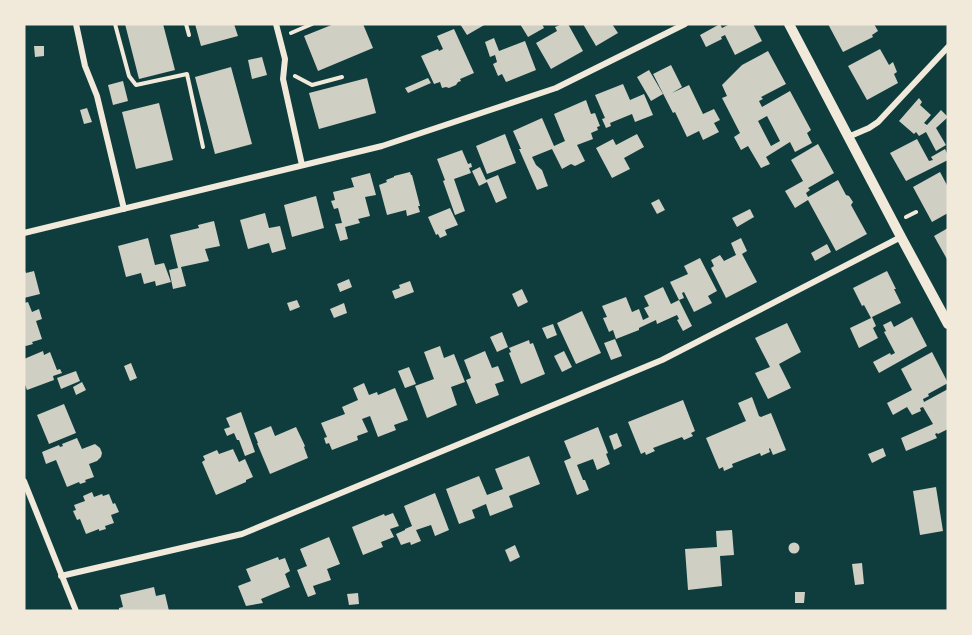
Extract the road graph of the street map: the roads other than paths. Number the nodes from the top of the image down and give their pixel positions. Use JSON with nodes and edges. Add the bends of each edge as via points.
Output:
{"nodes":[{"id":1,"x":76,"y":24,"type":"edge"},
{"id":2,"x":276,"y":24,"type":"edge"},
{"id":3,"x":685,"y":24,"type":"edge"},
{"id":4,"x":789,"y":24,"type":"edge"},
{"id":5,"x":948,"y":47,"type":"edge"},
{"id":6,"x":848,"y":137,"type":"junction"},
{"id":7,"x":302,"y":165,"type":"junction"},
{"id":8,"x":124,"y":209,"type":"junction"},
{"id":9,"x":24,"y":233,"type":"edge"},
{"id":10,"x":901,"y":237,"type":"junction"},
{"id":11,"x":948,"y":324,"type":"edge"},
{"id":12,"x":24,"y":481,"type":"edge"},
{"id":13,"x":61,"y":576,"type":"junction"},
{"id":14,"x":76,"y":611,"type":"edge"}],
"edges":[{"from":1,"to":8,"type":"street"},
{"from":2,"to":7,"type":"street","via":[[285,58],[283,79]]},
{"from":3,"to":7,"type":"street","via":[[556,88],[382,146]]},
{"from":4,"to":6,"type":"street"},
{"from":5,"to":6,"type":"street","via":[[878,122]]},
{"from":6,"to":10,"type":"street"},
{"from":7,"to":8,"type":"street"},
{"from":8,"to":9,"type":"street"},
{"from":10,"to":11,"type":"street"},
{"from":10,"to":13,"type":"street","via":[[662,360],[242,534]]},
{"from":12,"to":13,"type":"street"},
{"from":13,"to":14,"type":"street"}]}
